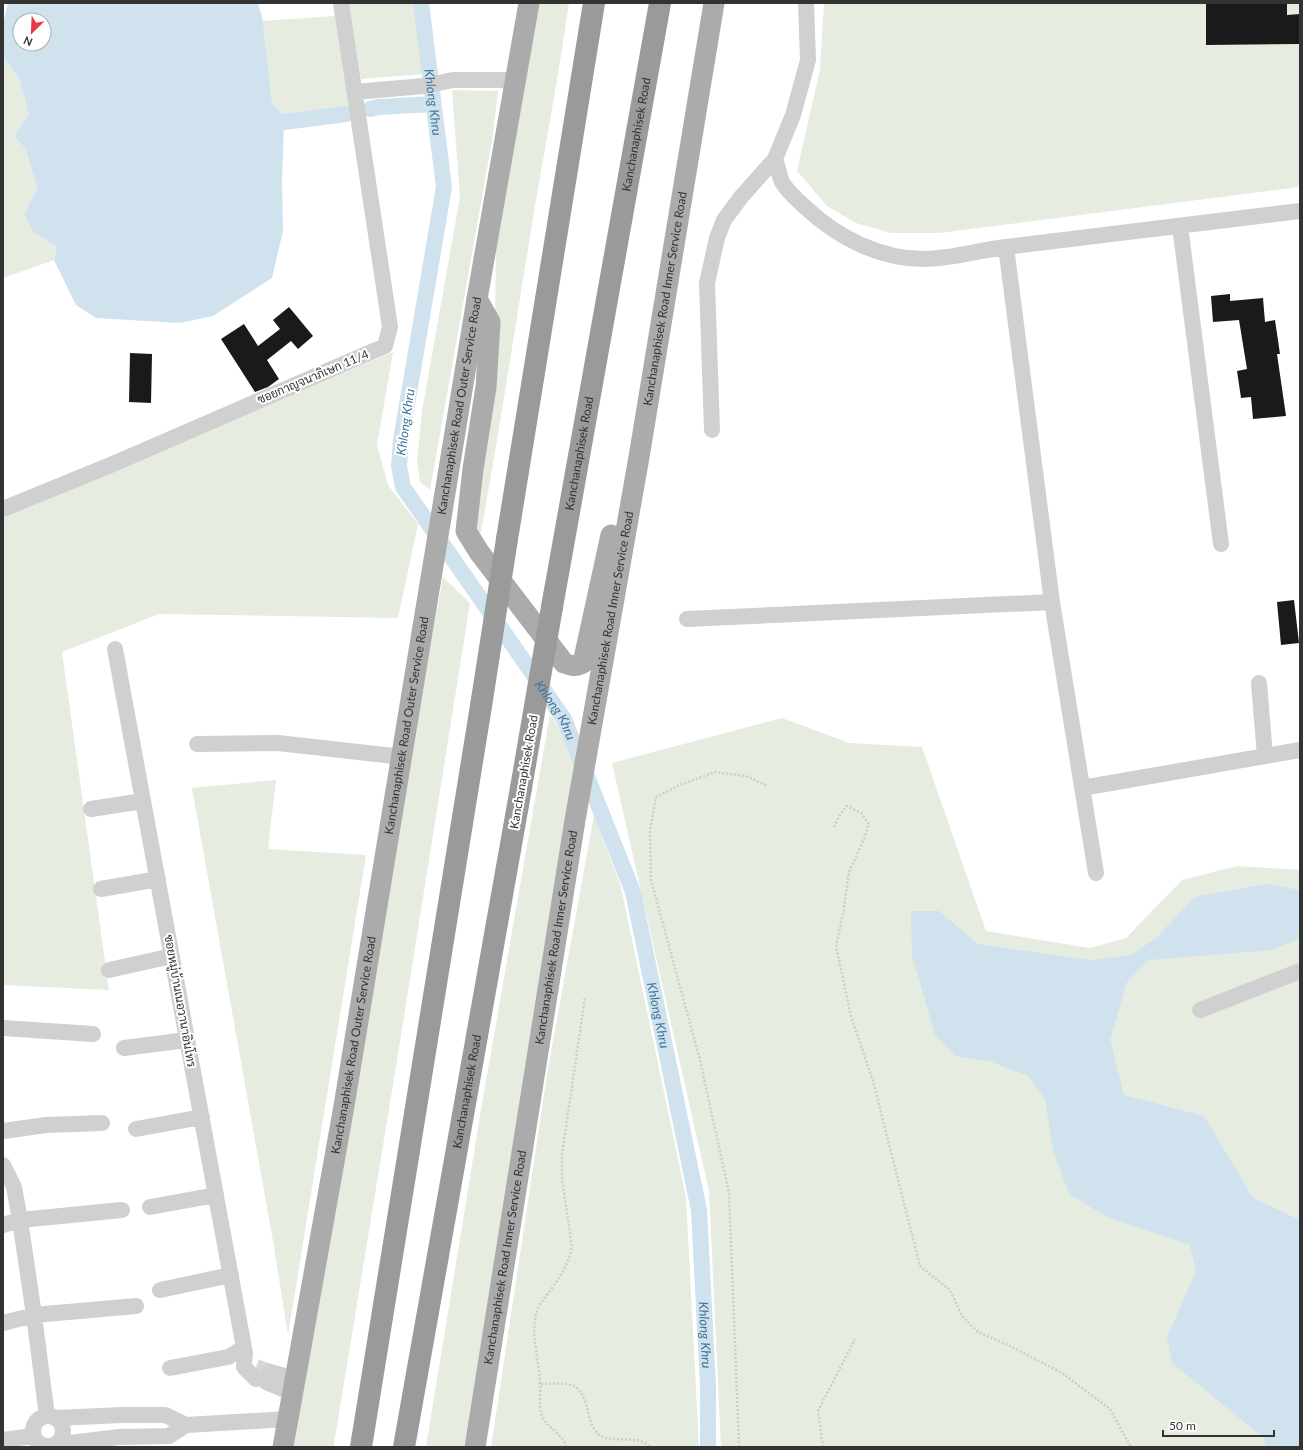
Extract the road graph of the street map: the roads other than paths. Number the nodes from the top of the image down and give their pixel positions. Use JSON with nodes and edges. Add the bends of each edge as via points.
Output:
{"nodes":[{"id":1,"x":341,"y":3,"type":"edge"},
{"id":2,"x":529,"y":3,"type":"edge"},
{"id":3,"x":594,"y":3,"type":"edge"},
{"id":4,"x":660,"y":3,"type":"edge"},
{"id":5,"x":714,"y":3,"type":"edge"},
{"id":6,"x":806,"y":3,"type":"edge"},
{"id":7,"x":516,"y":80,"type":"junction"},
{"id":8,"x":355,"y":92,"type":"junction"},
{"id":9,"x":776,"y":159,"type":"junction"},
{"id":10,"x":1300,"y":211,"type":"edge"},
{"id":11,"x":1180,"y":226,"type":"junction"},
{"id":12,"x":1006,"y":247,"type":"junction"},
{"id":13,"x":477,"y":299,"type":"junction"},
{"id":14,"x":712,"y":430,"type":"dead end"},
{"id":15,"x":638,"y":457,"type":"junction"},
{"id":16,"x":3,"y":509,"type":"edge"},
{"id":17,"x":1221,"y":544,"type":"dead end"},
{"id":18,"x":1052,"y":602,"type":"junction"},
{"id":19,"x":686,"y":619,"type":"dead end"},
{"id":20,"x":115,"y":649,"type":"dead end"},
{"id":21,"x":1259,"y":683,"type":"dead end"},
{"id":22,"x":197,"y":744,"type":"dead end"},
{"id":23,"x":1300,"y":750,"type":"edge"},
{"id":24,"x":1265,"y":756,"type":"junction"},
{"id":25,"x":403,"y":757,"type":"junction"},
{"id":26,"x":1082,"y":788,"type":"junction"},
{"id":27,"x":143,"y":801,"type":"junction"},
{"id":28,"x":90,"y":809,"type":"dead end"},
{"id":29,"x":1096,"y":873,"type":"dead end"},
{"id":30,"x":158,"y":879,"type":"junction"},
{"id":31,"x":101,"y":889,"type":"dead end"},
{"id":32,"x":172,"y":956,"type":"junction"},
{"id":33,"x":109,"y":970,"type":"dead end"},
{"id":34,"x":1300,"y":971,"type":"edge"},
{"id":35,"x":1200,"y":1010,"type":"dead end"},
{"id":36,"x":3,"y":1028,"type":"edge"},
{"id":37,"x":93,"y":1034,"type":"dead end"},
{"id":38,"x":187,"y":1040,"type":"junction"},
{"id":39,"x":124,"y":1048,"type":"dead end"},
{"id":40,"x":202,"y":1117,"type":"junction"},
{"id":41,"x":102,"y":1123,"type":"dead end"},
{"id":42,"x":136,"y":1129,"type":"dead end"},
{"id":43,"x":3,"y":1131,"type":"edge"},
{"id":44,"x":3,"y":1165,"type":"edge"},
{"id":45,"x":216,"y":1195,"type":"junction"},
{"id":46,"x":150,"y":1207,"type":"dead end"},
{"id":47,"x":122,"y":1210,"type":"dead end"},
{"id":48,"x":20,"y":1220,"type":"junction"},
{"id":49,"x":3,"y":1225,"type":"edge"},
{"id":50,"x":231,"y":1275,"type":"junction"},
{"id":51,"x":160,"y":1290,"type":"dead end"},
{"id":52,"x":136,"y":1306,"type":"dead end"},
{"id":53,"x":34,"y":1315,"type":"junction"},
{"id":54,"x":3,"y":1323,"type":"edge"},
{"id":55,"x":245,"y":1351,"type":"junction"},
{"id":56,"x":170,"y":1368,"type":"dead end"},
{"id":57,"x":295,"y":1386,"type":"junction"},
{"id":58,"x":51,"y":1417,"type":"junction"},
{"id":59,"x":288,"y":1419,"type":"junction"},
{"id":60,"x":186,"y":1425,"type":"junction"},
{"id":61,"x":33,"y":1436,"type":"junction"},
{"id":62,"x":3,"y":1440,"type":"edge"},
{"id":63,"x":54,"y":1445,"type":"junction"},
{"id":64,"x":283,"y":1447,"type":"edge"},
{"id":65,"x":360,"y":1447,"type":"edge"},
{"id":66,"x":404,"y":1447,"type":"edge"},
{"id":67,"x":475,"y":1447,"type":"edge"}],
"edges":[{"from":1,"to":8,"type":"street","name":"ซอยกาญจนาภิเษก 11/4"},
{"from":2,"to":7,"type":"main road","name":"Kanchanaphisek Road Outer Service Road"},
{"from":3,"to":65,"type":"highway","bridge":true},
{"from":4,"to":66,"type":"highway","name":"Kanchanaphisek Road","bridge":true},
{"from":5,"to":15,"type":"main road","name":"Kanchanaphisek Road Inner Service Road"},
{"from":6,"to":9,"type":"street","via":[[808,60],[793,115]]},
{"from":7,"to":8,"type":"street","via":[[453,80],[424,86]]},
{"from":7,"to":13,"type":"main road","name":"Kanchanaphisek Road Outer Service Road"},
{"from":8,"to":16,"type":"street","name":"ซอยกาญจนาภิเษก 11/4","via":[[390,327],[385,346]]},
{"from":9,"to":12,"type":"street","via":[[782,181],[793,196],[814,216],[874,251],[925,259]]},
{"from":9,"to":14,"type":"street","via":[[741,197],[724,220],[717,238],[707,283]]},
{"from":10,"to":11,"type":"street"},
{"from":11,"to":12,"type":"street"},
{"from":11,"to":17,"type":"street"},
{"from":12,"to":18,"type":"street"},
{"from":13,"to":15,"type":"main road","via":[[490,322],[486,387],[466,531],[479,552],[564,663],[572,666],[583,663],[610,538]]},
{"from":13,"to":25,"type":"main road","name":"Kanchanaphisek Road Outer Service Road"},
{"from":15,"to":67,"type":"main road","name":"Kanchanaphisek Road Inner Service Road","via":[[575,820]]},
{"from":18,"to":19,"type":"street"},
{"from":18,"to":26,"type":"street"},
{"from":20,"to":27,"type":"street","name":"ซอยหมู่บ้านเนอวานาอินโทร"},
{"from":21,"to":24,"type":"street"},
{"from":22,"to":25,"type":"street","via":[[278,743]]},
{"from":23,"to":24,"type":"street"},
{"from":24,"to":26,"type":"street"},
{"from":25,"to":57,"type":"main road","name":"Kanchanaphisek Road Outer Service Road"},
{"from":26,"to":29,"type":"street"},
{"from":27,"to":28,"type":"street"},
{"from":27,"to":30,"type":"street","name":"ซอยหมู่บ้านเนอวานาอินโทร"},
{"from":30,"to":31,"type":"street"},
{"from":30,"to":32,"type":"street","name":"ซอยหมู่บ้านเนอวานาอินโทร"},
{"from":32,"to":33,"type":"street"},
{"from":32,"to":38,"type":"street","name":"ซอยหมู่บ้านเนอวานาอินโทร"},
{"from":34,"to":35,"type":"street"},
{"from":36,"to":37,"type":"street"},
{"from":38,"to":39,"type":"street"},
{"from":38,"to":40,"type":"street","name":"ซอยหมู่บ้านเนอวานาอินโทร"},
{"from":40,"to":42,"type":"street"},
{"from":40,"to":45,"type":"street","name":"ซอยหมู่บ้านเนอวานาอินโทร"},
{"from":41,"to":43,"type":"street","via":[[46,1125]]},
{"from":44,"to":48,"type":"street","via":[[14,1187]]},
{"from":45,"to":46,"type":"street"},
{"from":45,"to":50,"type":"street","name":"ซอยหมู่บ้านเนอวานาอินโทร"},
{"from":47,"to":48,"type":"street"},
{"from":48,"to":49,"type":"street"},
{"from":48,"to":53,"type":"street"},
{"from":50,"to":51,"type":"street"},
{"from":50,"to":55,"type":"street","name":"ซอยหมู่บ้านเนอวานาอินโทร"},
{"from":52,"to":53,"type":"street"},
{"from":53,"to":54,"type":"street"},
{"from":53,"to":58,"type":"street"},
{"from":55,"to":56,"type":"street","via":[[228,1357]]},
{"from":55,"to":57,"type":"street","name":"ซอยหมู่บ้านเนอวานาอินโทร","via":[[251,1363],[262,1375]]},
{"from":57,"to":59,"type":"main road","name":"Kanchanaphisek Road Outer Service Road"},
{"from":58,"to":60,"type":"street","via":[[165,1415]]},
{"from":58,"to":61,"type":"street","via":[[35,1422]]},
{"from":58,"to":63,"type":"street","via":[[62,1425],[63,1434]]},
{"from":59,"to":60,"type":"street"},
{"from":59,"to":64,"type":"main road","name":"Kanchanaphisek Road Outer Service Road"},
{"from":60,"to":63,"type":"street","via":[[169,1436],[119,1437]]},
{"from":61,"to":62,"type":"street"},
{"from":61,"to":63,"type":"street","via":[[35,1441],[44,1446]]}]}
